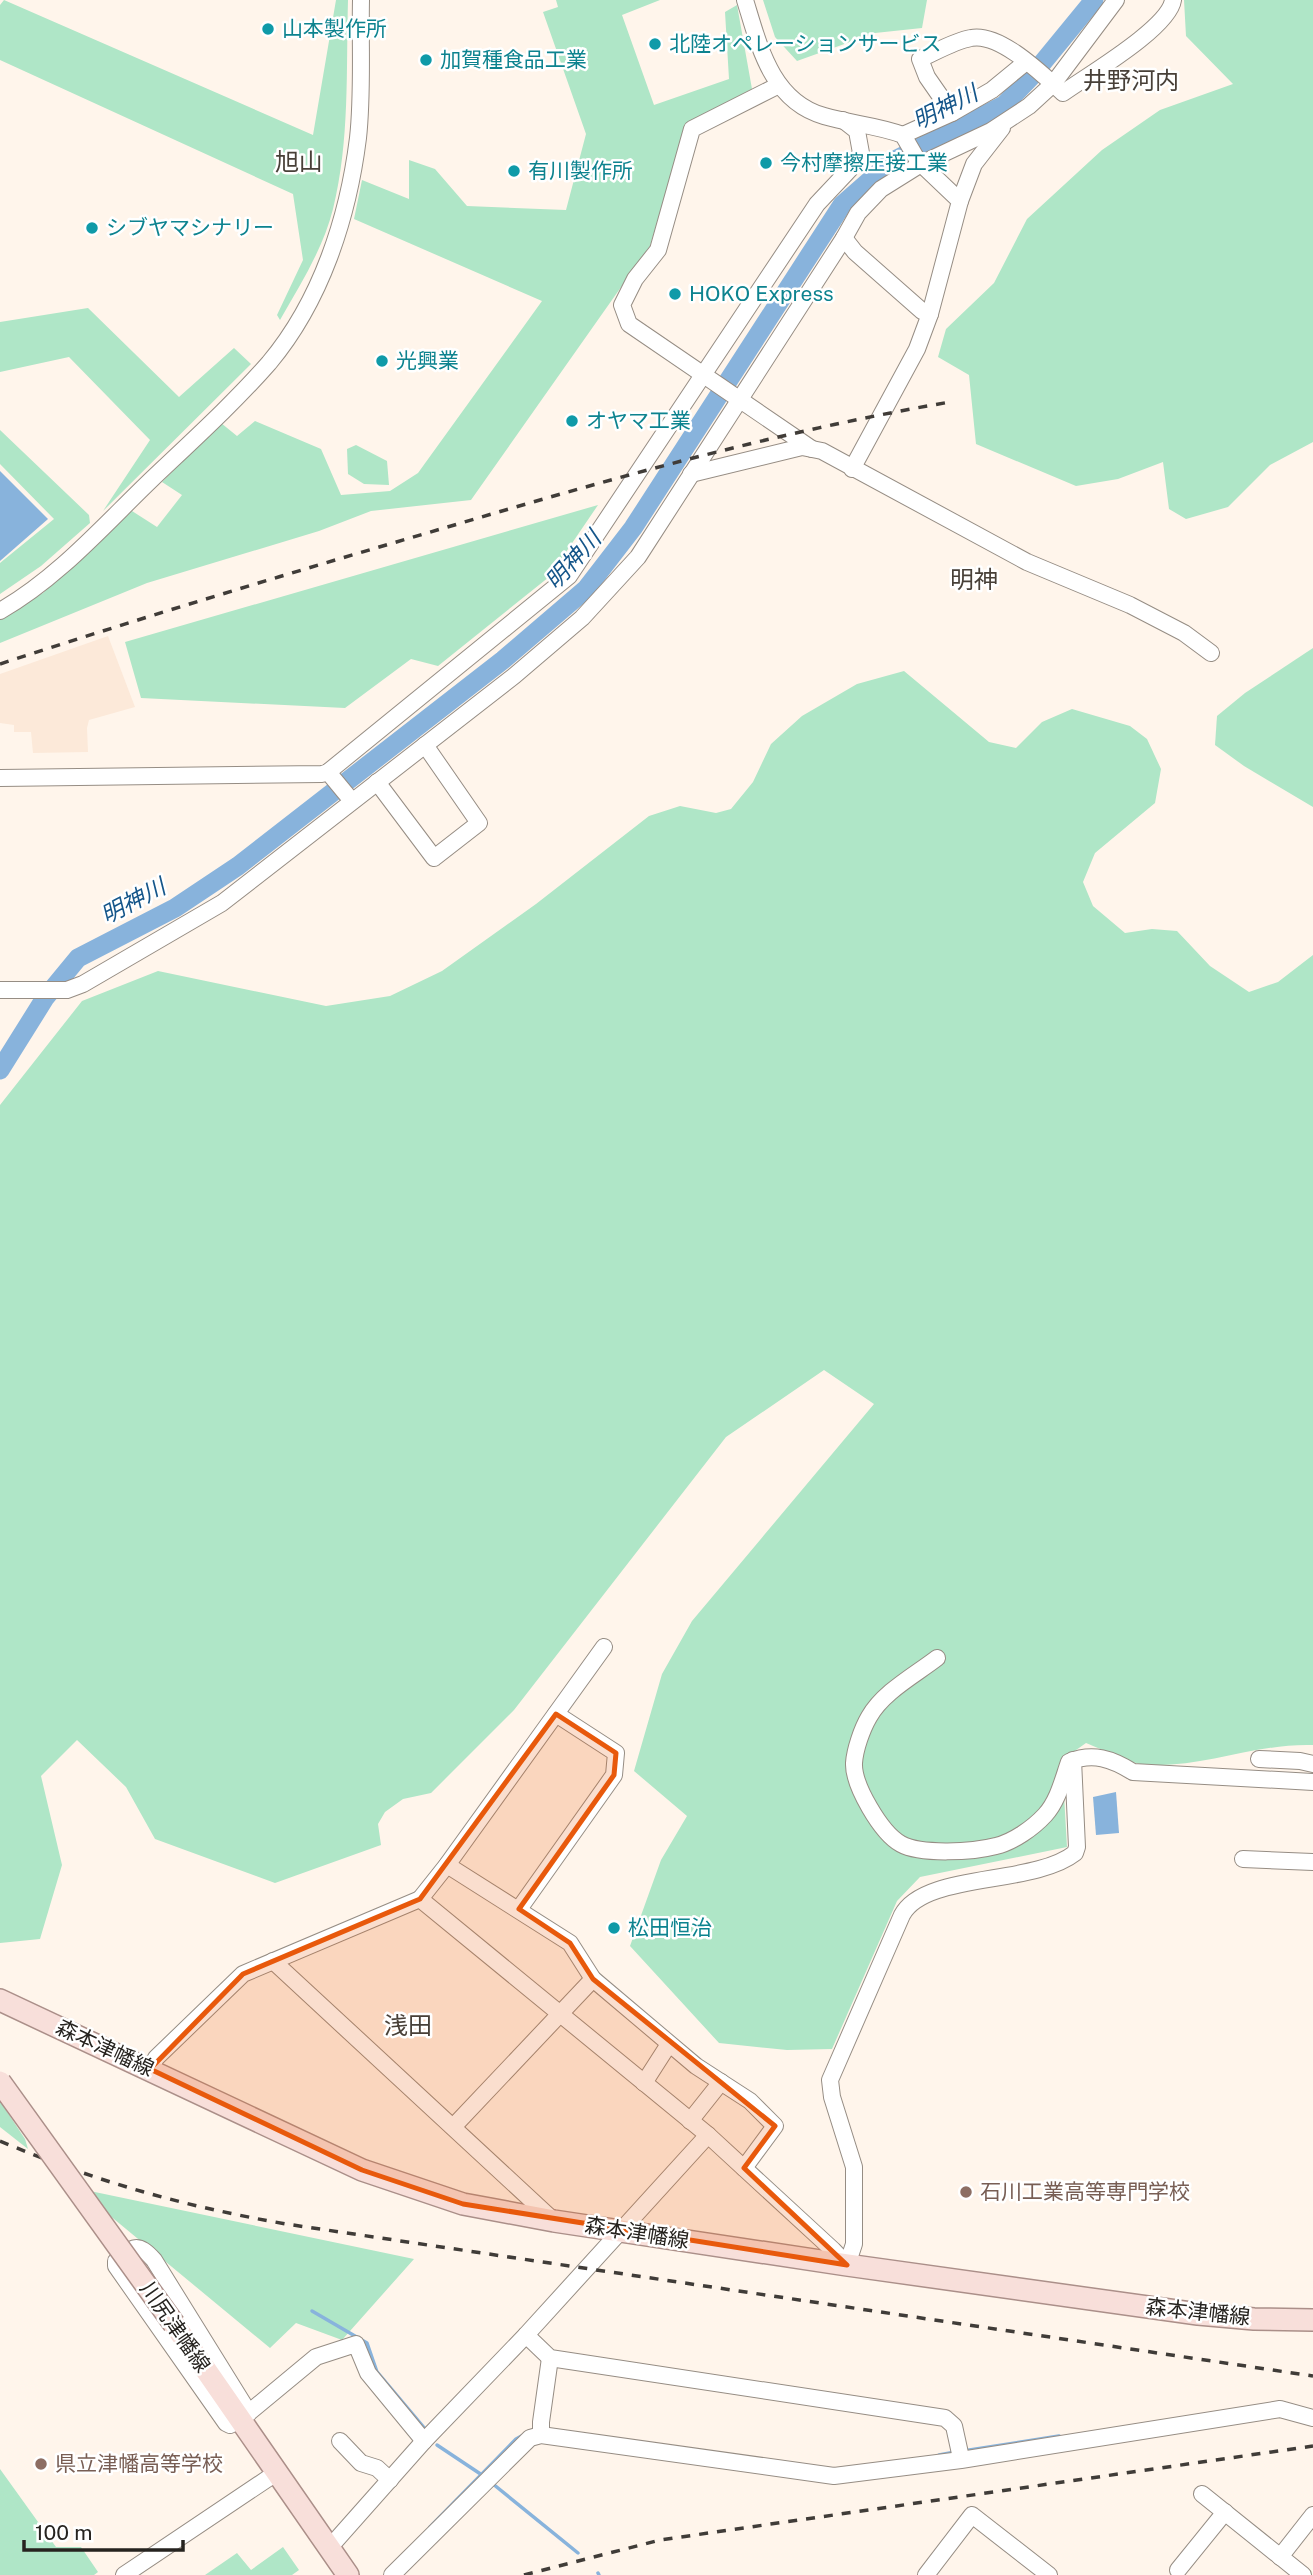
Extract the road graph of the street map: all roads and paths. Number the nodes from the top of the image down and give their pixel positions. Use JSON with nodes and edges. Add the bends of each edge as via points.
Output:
{"nodes":[{"id":1,"x":362,"y":0,"type":"edge"},
{"id":2,"x":745,"y":0,"type":"edge"},
{"id":3,"x":1116,"y":0,"type":"edge"},
{"id":4,"x":1173,"y":0,"type":"edge"},
{"id":5,"x":1028,"y":63,"type":"junction"},
{"id":6,"x":1050,"y":81,"type":"junction"},
{"id":7,"x":779,"y":85,"type":"junction"},
{"id":8,"x":952,"y":113,"type":"junction"},
{"id":9,"x":843,"y":120,"type":"junction"},
{"id":10,"x":1001,"y":125,"type":"junction"},
{"id":11,"x":903,"y":135,"type":"junction"},
{"id":12,"x":919,"y":163,"type":"junction"},
{"id":13,"x":960,"y":201,"type":"junction"},
{"id":14,"x":844,"y":238,"type":"junction"},
{"id":15,"x":930,"y":314,"type":"junction"},
{"id":16,"x":708,"y":380,"type":"junction"},
{"id":17,"x":736,"y":398,"type":"junction"},
{"id":18,"x":812,"y":449,"type":"junction"},
{"id":19,"x":852,"y":469,"type":"junction"},
{"id":20,"x":691,"y":474,"type":"junction"},
{"id":21,"x":0,"y":611,"type":"edge"},
{"id":22,"x":1211,"y":653,"type":"dead end"},
{"id":23,"x":425,"y":745,"type":"junction"},
{"id":24,"x":332,"y":776,"type":"junction"},
{"id":25,"x":0,"y":778,"type":"edge"},
{"id":26,"x":377,"y":782,"type":"junction"},
{"id":27,"x":351,"y":799,"type":"junction"},
{"id":28,"x":0,"y":990,"type":"edge"},
{"id":29,"x":604,"y":1647,"type":"dead end"},
{"id":30,"x":937,"y":1658,"type":"dead end"},
{"id":31,"x":556,"y":1714,"type":"junction"},
{"id":32,"x":1259,"y":1759,"type":"dead end"},
{"id":33,"x":1073,"y":1760,"type":"junction"},
{"id":34,"x":1313,"y":1764,"type":"edge"},
{"id":35,"x":1313,"y":1782,"type":"edge"},
{"id":36,"x":1243,"y":1859,"type":"dead end"},
{"id":37,"x":1313,"y":1862,"type":"edge"},
{"id":38,"x":447,"y":1866,"type":"junction"},
{"id":39,"x":420,"y":1899,"type":"junction"},
{"id":40,"x":519,"y":1909,"type":"junction"},
{"id":41,"x":273,"y":1961,"type":"junction"},
{"id":42,"x":593,"y":1979,"type":"junction"},
{"id":43,"x":0,"y":2000,"type":"edge"},
{"id":44,"x":558,"y":2012,"type":"junction"},
{"id":45,"x":669,"y":2044,"type":"junction"},
{"id":46,"x":150,"y":2069,"type":"junction"},
{"id":47,"x":0,"y":2081,"type":"edge"},
{"id":48,"x":721,"y":2082,"type":"junction"},
{"id":49,"x":644,"y":2083,"type":"junction"},
{"id":50,"x":690,"y":2121,"type":"junction"},
{"id":51,"x":453,"y":2127,"type":"junction"},
{"id":52,"x":708,"y":2136,"type":"junction"},
{"id":53,"x":744,"y":2168,"type":"junction"},
{"id":54,"x":554,"y":2221,"type":"junction"},
{"id":55,"x":620,"y":2231,"type":"junction"},
{"id":56,"x":847,"y":2265,"type":"junction"},
{"id":57,"x":1313,"y":2320,"type":"edge"},
{"id":58,"x":526,"y":2335,"type":"junction"},
{"id":59,"x":550,"y":2358,"type":"junction"},
{"id":60,"x":245,"y":2416,"type":"junction"},
{"id":61,"x":1313,"y":2418,"type":"edge"},
{"id":62,"x":541,"y":2430,"type":"junction"},
{"id":63,"x":340,"y":2441,"type":"dead end"},
{"id":64,"x":424,"y":2441,"type":"junction"},
{"id":65,"x":960,"y":2452,"type":"dead end"},
{"id":66,"x":276,"y":2473,"type":"junction"},
{"id":67,"x":390,"y":2480,"type":"junction"},
{"id":68,"x":1202,"y":2494,"type":"dead end"},
{"id":69,"x":1224,"y":2512,"type":"junction"},
{"id":70,"x":1313,"y":2515,"type":"edge"},
{"id":71,"x":330,"y":2547,"type":"junction"},
{"id":72,"x":1280,"y":2557,"type":"junction"},
{"id":73,"x":1178,"y":2570,"type":"dead end"},
{"id":74,"x":1297,"y":2573,"type":"edge"},
{"id":75,"x":124,"y":2575,"type":"edge"},
{"id":76,"x":348,"y":2575,"type":"edge"},
{"id":77,"x":392,"y":2575,"type":"edge"},
{"id":78,"x":926,"y":2575,"type":"edge"},
{"id":79,"x":1049,"y":2575,"type":"edge"}],
"edges":[{"from":1,"to":21,"type":"street","via":[[358,136],[349,192],[325,270],[302,316],[270,361],[232,402],[60,569]]},
{"from":2,"to":7,"type":"street","via":[[764,58]]},
{"from":3,"to":6,"type":"street"},
{"from":4,"to":6,"type":"street","via":[[1164,19],[1063,93]]},
{"from":5,"to":6,"type":"street"},
{"from":5,"to":8,"type":"street"},
{"from":5,"to":8,"type":"street","via":[[999,43],[973,37],[920,59],[926,77]]},
{"from":6,"to":10,"type":"street","via":[[1029,106]]},
{"from":7,"to":9,"type":"street","via":[[802,106]]},
{"from":7,"to":16,"type":"street","via":[[692,129],[658,250],[622,305],[629,324]]},
{"from":8,"to":11,"type":"street"},
{"from":9,"to":11,"type":"street"},
{"from":9,"to":16,"type":"street","via":[[857,131],[861,153],[817,204]]},
{"from":10,"to":12,"type":"street"},
{"from":10,"to":13,"type":"street","via":[[974,164]]},
{"from":11,"to":12,"type":"street"},
{"from":12,"to":13,"type":"street"},
{"from":12,"to":14,"type":"street","via":[[881,189],[858,213]]},
{"from":13,"to":15,"type":"street"},
{"from":14,"to":15,"type":"street"},
{"from":14,"to":17,"type":"street"},
{"from":15,"to":19,"type":"street","via":[[917,349]]},
{"from":16,"to":17,"type":"street"},
{"from":16,"to":24,"type":"street","via":[[569,576]]},
{"from":17,"to":18,"type":"street"},
{"from":17,"to":20,"type":"street"},
{"from":18,"to":19,"type":"street"},
{"from":18,"to":20,"type":"street","via":[[802,447]]},
{"from":19,"to":22,"type":"street","via":[[1027,562],[1130,605]]},
{"from":20,"to":23,"type":"street","via":[[638,556],[582,618]]},
{"from":23,"to":26,"type":"street"},
{"from":23,"to":26,"type":"street","via":[[479,823],[434,858]]},
{"from":24,"to":25,"type":"street"},
{"from":24,"to":27,"type":"street"},
{"from":26,"to":27,"type":"street"},
{"from":27,"to":28,"type":"street","via":[[222,903],[83,984],[68,990]]},
{"from":29,"to":31,"type":"street"},
{"from":30,"to":33,"type":"street","via":[[882,1701],[869,1717],[854,1763],[856,1780],[869,1805],[900,1843],[918,1850],[998,1846],[1046,1814]]},
{"from":31,"to":38,"type":"street"},
{"from":31,"to":40,"type":"street","via":[[617,1753],[614,1775]]},
{"from":32,"to":34,"type":"street"},
{"from":33,"to":35,"type":"street","via":[[1099,1757],[1133,1772]]},
{"from":33,"to":56,"type":"street","via":[[1075,1853],[1025,1873],[938,1889],[912,1903],[902,1915],[830,2080],[854,2167],[854,2244]]},
{"from":36,"to":37,"type":"street"},
{"from":38,"to":39,"type":"street"},
{"from":38,"to":40,"type":"street"},
{"from":39,"to":41,"type":"street"},
{"from":39,"to":44,"type":"street"},
{"from":40,"to":42,"type":"street","via":[[570,1943]]},
{"from":41,"to":46,"type":"street","via":[[243,1974]]},
{"from":41,"to":51,"type":"street"},
{"from":42,"to":44,"type":"street"},
{"from":42,"to":45,"type":"street"},
{"from":43,"to":46,"type":"main road","name":"森本津幡線"},
{"from":44,"to":49,"type":"street"},
{"from":44,"to":51,"type":"street"},
{"from":45,"to":48,"type":"street"},
{"from":45,"to":49,"type":"street"},
{"from":46,"to":54,"type":"main road","name":"森本津幡線","via":[[362,2170],[463,2204]]},
{"from":47,"to":60,"type":"main road","name":"川尻津幡線","bridge":true},
{"from":48,"to":50,"type":"street"},
{"from":48,"to":53,"type":"street","via":[[750,2101],[775,2126]]},
{"from":49,"to":50,"type":"street"},
{"from":50,"to":52,"type":"street"},
{"from":51,"to":54,"type":"street"},
{"from":52,"to":53,"type":"street"},
{"from":52,"to":55,"type":"street"},
{"from":53,"to":56,"type":"street"},
{"from":54,"to":55,"type":"main road","name":"森本津幡線"},
{"from":55,"to":56,"type":"main road","name":"森本津幡線"},
{"from":55,"to":58,"type":"street"},
{"from":56,"to":57,"type":"main road","name":"森本津幡線","via":[[1198,2314]]},
{"from":58,"to":59,"type":"street"},
{"from":58,"to":64,"type":"street"},
{"from":59,"to":62,"type":"street"},
{"from":59,"to":65,"type":"street","via":[[946,2418],[954,2426]]},
{"from":60,"to":60,"type":"street","via":[[226,2423],[116,2266],[129,2249],[145,2250],[154,2260]]},
{"from":60,"to":64,"type":"street","via":[[316,2357],[356,2344],[368,2373]]},
{"from":60,"to":66,"type":"main road","name":"川尻津幡線"},
{"from":61,"to":62,"type":"street","via":[[1280,2409],[834,2476]]},
{"from":62,"to":77,"type":"street"},
{"from":63,"to":67,"type":"street","via":[[361,2463],[377,2468]]},
{"from":64,"to":67,"type":"street"},
{"from":66,"to":71,"type":"main road","name":"川尻津幡線"},
{"from":66,"to":75,"type":"street"},
{"from":67,"to":71,"type":"street"},
{"from":68,"to":69,"type":"street"},
{"from":69,"to":72,"type":"street"},
{"from":69,"to":73,"type":"street"},
{"from":70,"to":72,"type":"street"},
{"from":71,"to":76,"type":"main road","name":"川尻津幡線"},
{"from":72,"to":74,"type":"street"},
{"from":78,"to":79,"type":"street","via":[[972,2515]]}]}
